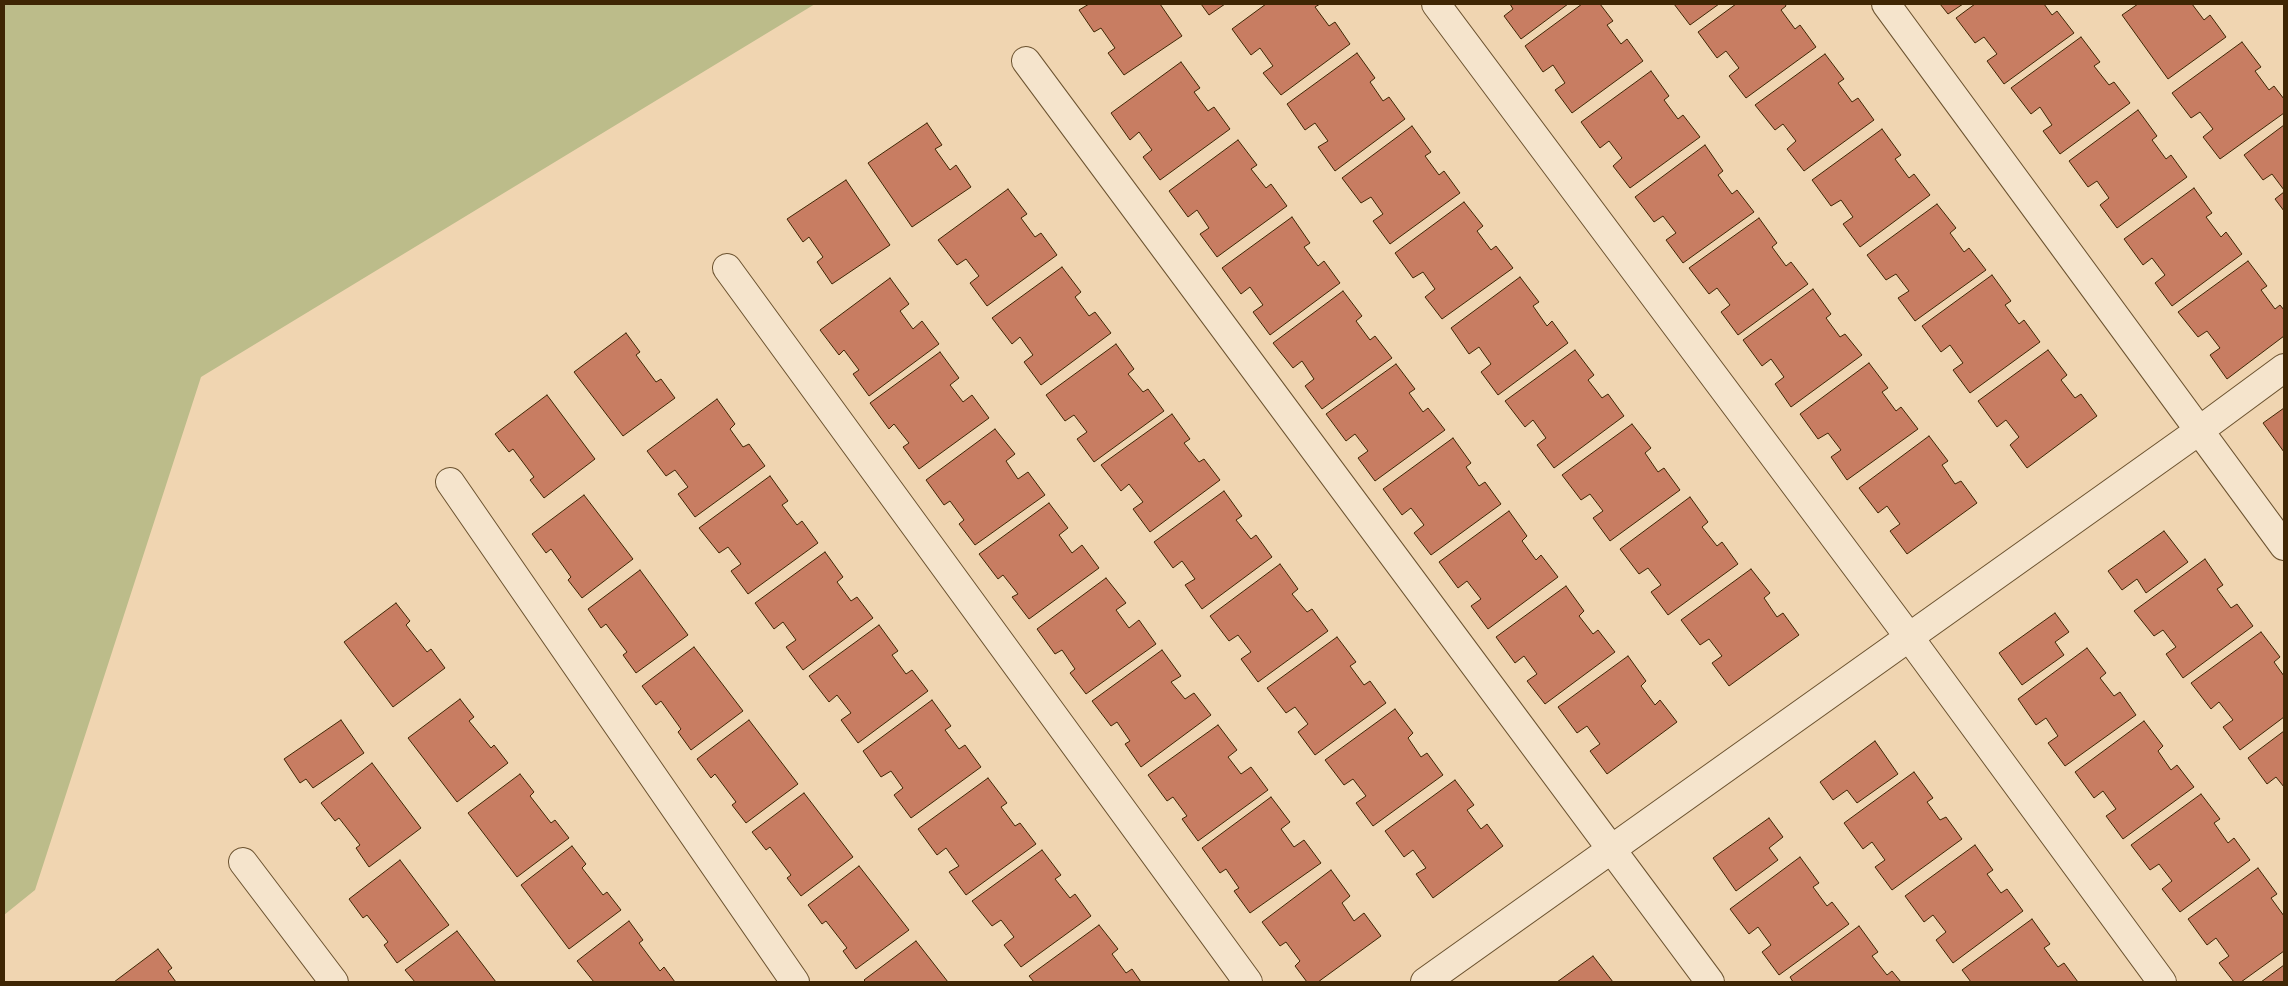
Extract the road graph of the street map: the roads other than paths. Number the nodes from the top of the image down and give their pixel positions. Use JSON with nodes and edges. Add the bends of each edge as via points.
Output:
{"nodes":[{"id":1,"x":1436,"y":4,"type":"edge"},
{"id":2,"x":1886,"y":4,"type":"edge"},
{"id":3,"x":1026,"y":61,"type":"dead end"},
{"id":4,"x":727,"y":268,"type":"dead end"},
{"id":5,"x":2284,"y":368,"type":"edge"},
{"id":6,"x":2200,"y":430,"type":"junction"},
{"id":7,"x":450,"y":482,"type":"dead end"},
{"id":8,"x":2284,"y":546,"type":"edge"},
{"id":9,"x":1909,"y":637,"type":"junction"},
{"id":10,"x":1611,"y":850,"type":"junction"},
{"id":11,"x":243,"y":862,"type":"dead end"},
{"id":12,"x":334,"y":982,"type":"edge"},
{"id":13,"x":795,"y":982,"type":"edge"},
{"id":14,"x":1248,"y":982,"type":"edge"},
{"id":15,"x":1425,"y":982,"type":"edge"},
{"id":16,"x":1710,"y":982,"type":"edge"},
{"id":17,"x":2162,"y":982,"type":"edge"}],
"edges":[{"from":1,"to":9,"type":"street"},
{"from":2,"to":6,"type":"street"},
{"from":3,"to":10,"type":"street"},
{"from":4,"to":14,"type":"street"},
{"from":5,"to":6,"type":"street"},
{"from":6,"to":8,"type":"street"},
{"from":6,"to":9,"type":"street"},
{"from":7,"to":13,"type":"street"},
{"from":9,"to":10,"type":"street"},
{"from":9,"to":17,"type":"street"},
{"from":10,"to":15,"type":"street"},
{"from":10,"to":16,"type":"street"},
{"from":11,"to":12,"type":"street"}]}
